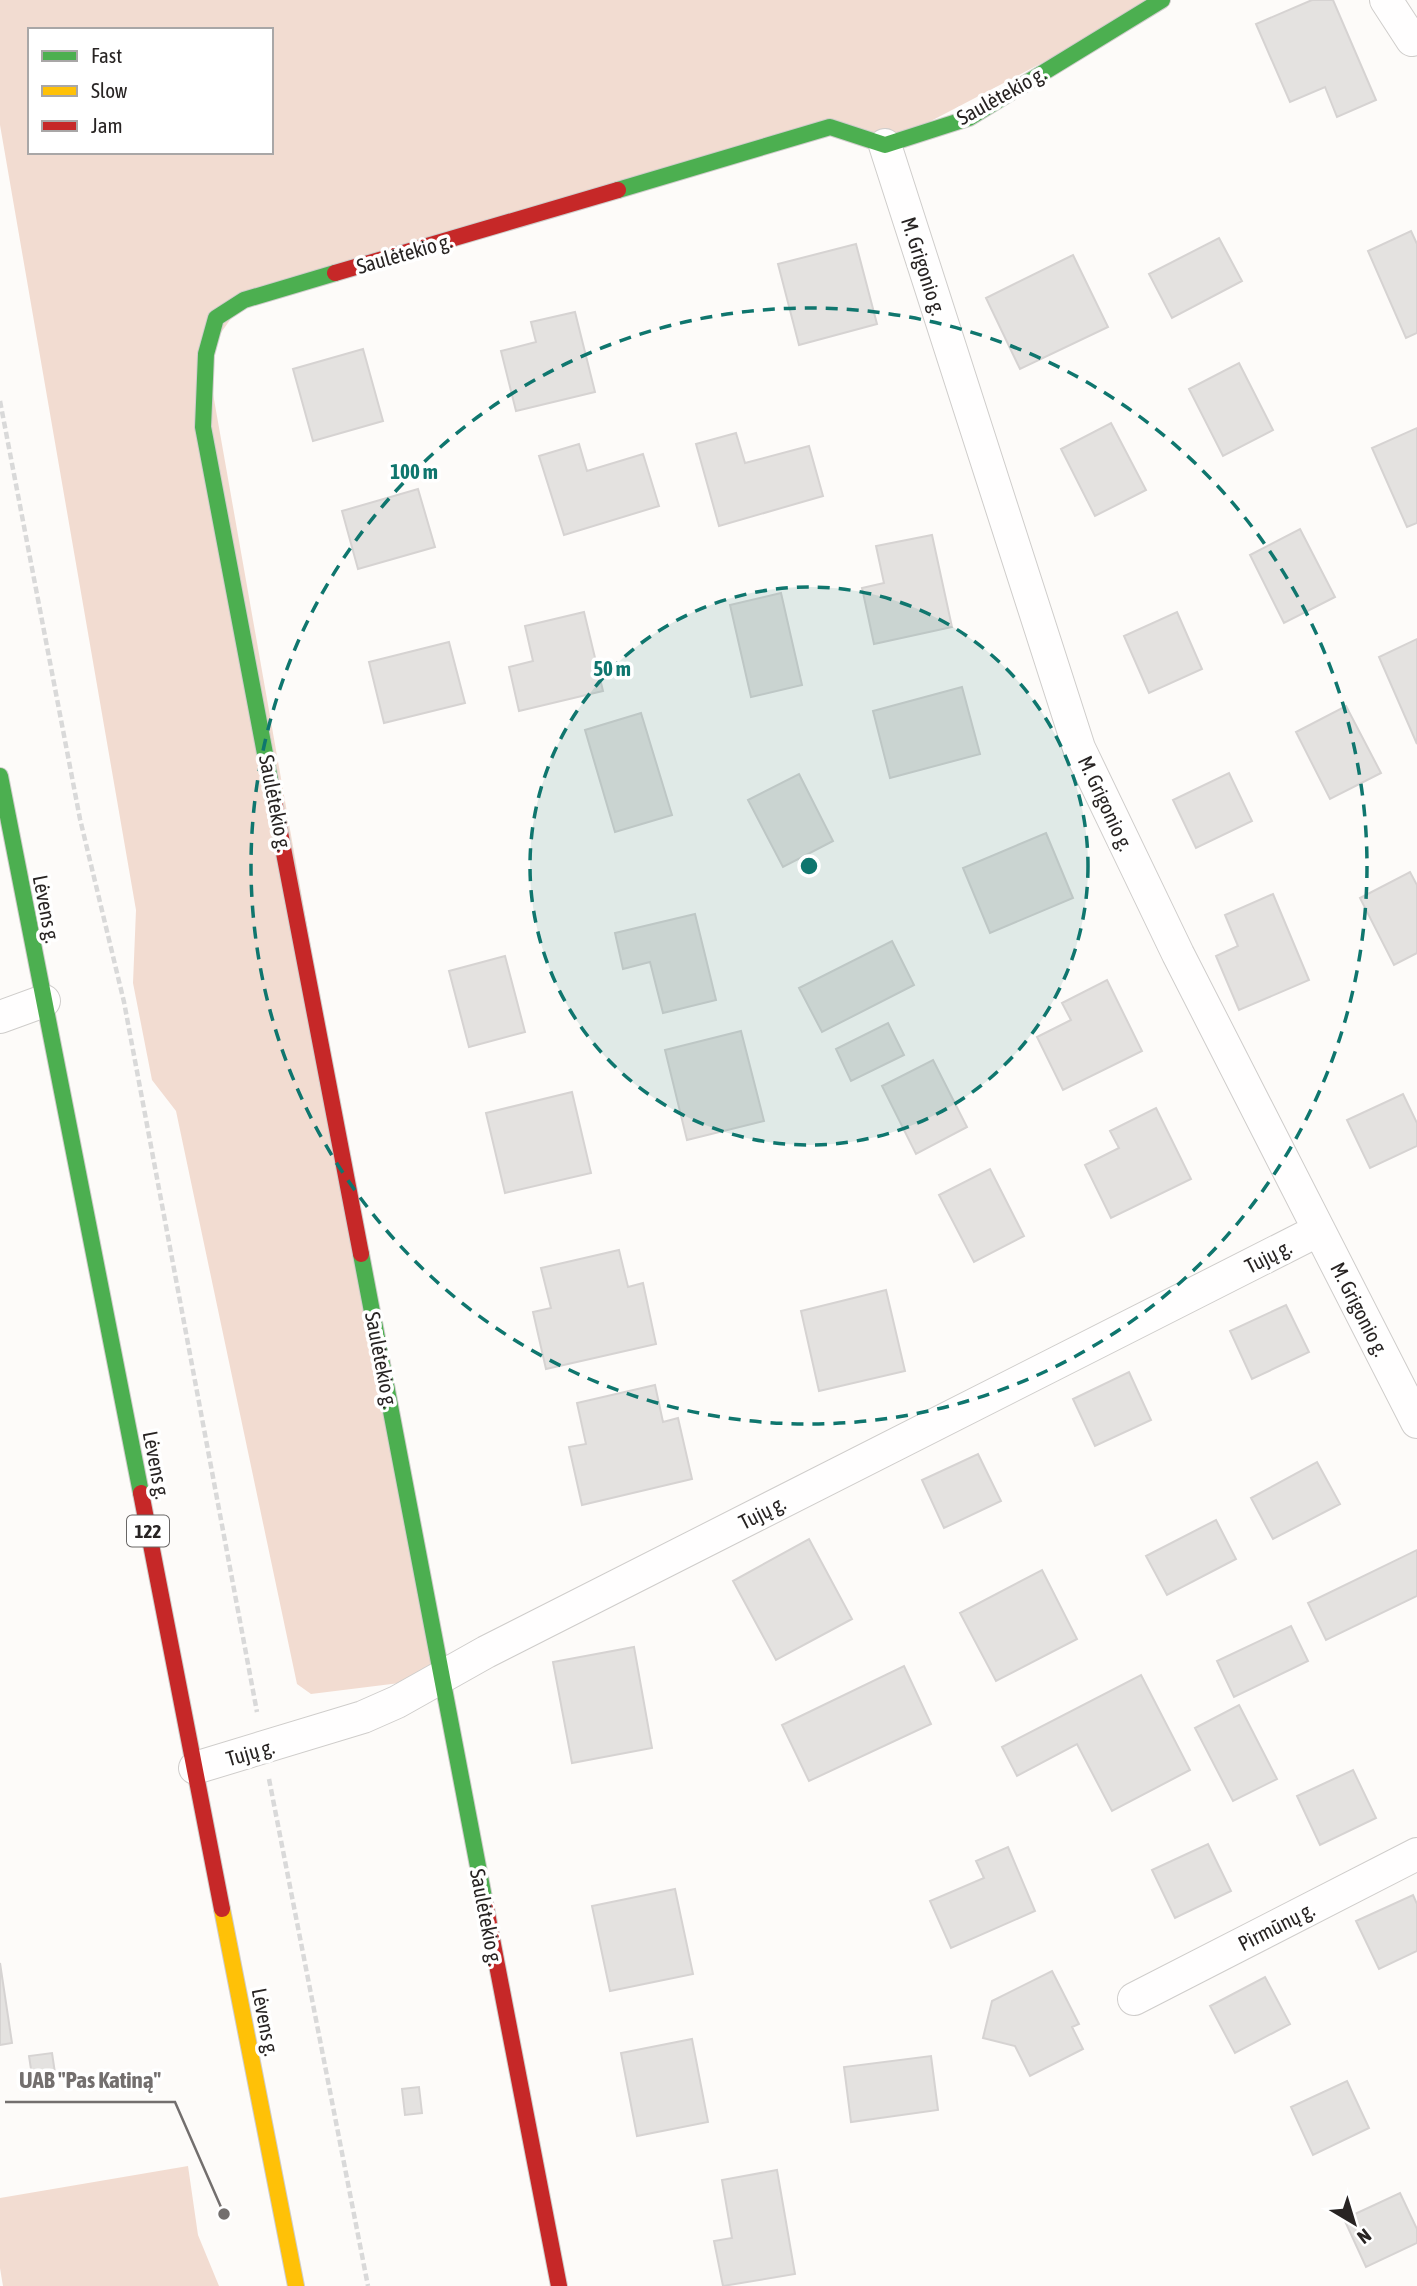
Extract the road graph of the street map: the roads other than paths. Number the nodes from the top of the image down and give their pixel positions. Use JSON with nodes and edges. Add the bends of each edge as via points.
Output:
{"nodes":[{"id":1,"x":1162,"y":0,"type":"edge"},
{"id":2,"x":1387,"y":0,"type":"edge"},
{"id":3,"x":1412,"y":40,"type":"dead end"},
{"id":4,"x":885,"y":145,"type":"junction"},
{"id":5,"x":0,"y":776,"type":"edge"},
{"id":6,"x":44,"y":1001,"type":"junction"},
{"id":7,"x":0,"y":1017,"type":"edge"},
{"id":8,"x":1319,"y":1230,"type":"junction"},
{"id":9,"x":1417,"y":1422,"type":"edge"},
{"id":10,"x":440,"y":1678,"type":"junction"},
{"id":11,"x":195,"y":1768,"type":"junction"},
{"id":12,"x":1417,"y":1854,"type":"edge"},
{"id":13,"x":1134,"y":1999,"type":"dead end"},
{"id":14,"x":296,"y":2286,"type":"edge"},
{"id":15,"x":559,"y":2286,"type":"edge"}],
"edges":[{"from":1,"to":4,"type":"street","name":"Saulėtekio g.","via":[[969,118]]},
{"from":2,"to":3,"type":"street"},
{"from":4,"to":8,"type":"street","name":"M. Grigonio g.","via":[[1079,748]]},
{"from":4,"to":10,"type":"street","name":"Saulėtekio g.","via":[[830,127],[244,300],[216,318],[212,330],[206,354],[203,427]]},
{"from":5,"to":6,"type":"street","name":"Lėvens g.","number":"122"},
{"from":6,"to":7,"type":"street"},
{"from":6,"to":11,"type":"street","name":"Lėvens g.","number":"122"},
{"from":8,"to":9,"type":"street","name":"M. Grigonio g."},
{"from":8,"to":10,"type":"street","name":"Tujų g."},
{"from":10,"to":11,"type":"street","name":"Tujų g.","via":[[363,1717]]},
{"from":10,"to":15,"type":"street","name":"Saulėtekio g."},
{"from":11,"to":14,"type":"street","name":"Lėvens g.","number":"122"},
{"from":12,"to":13,"type":"street","name":"Pirmūnų g."}]}
